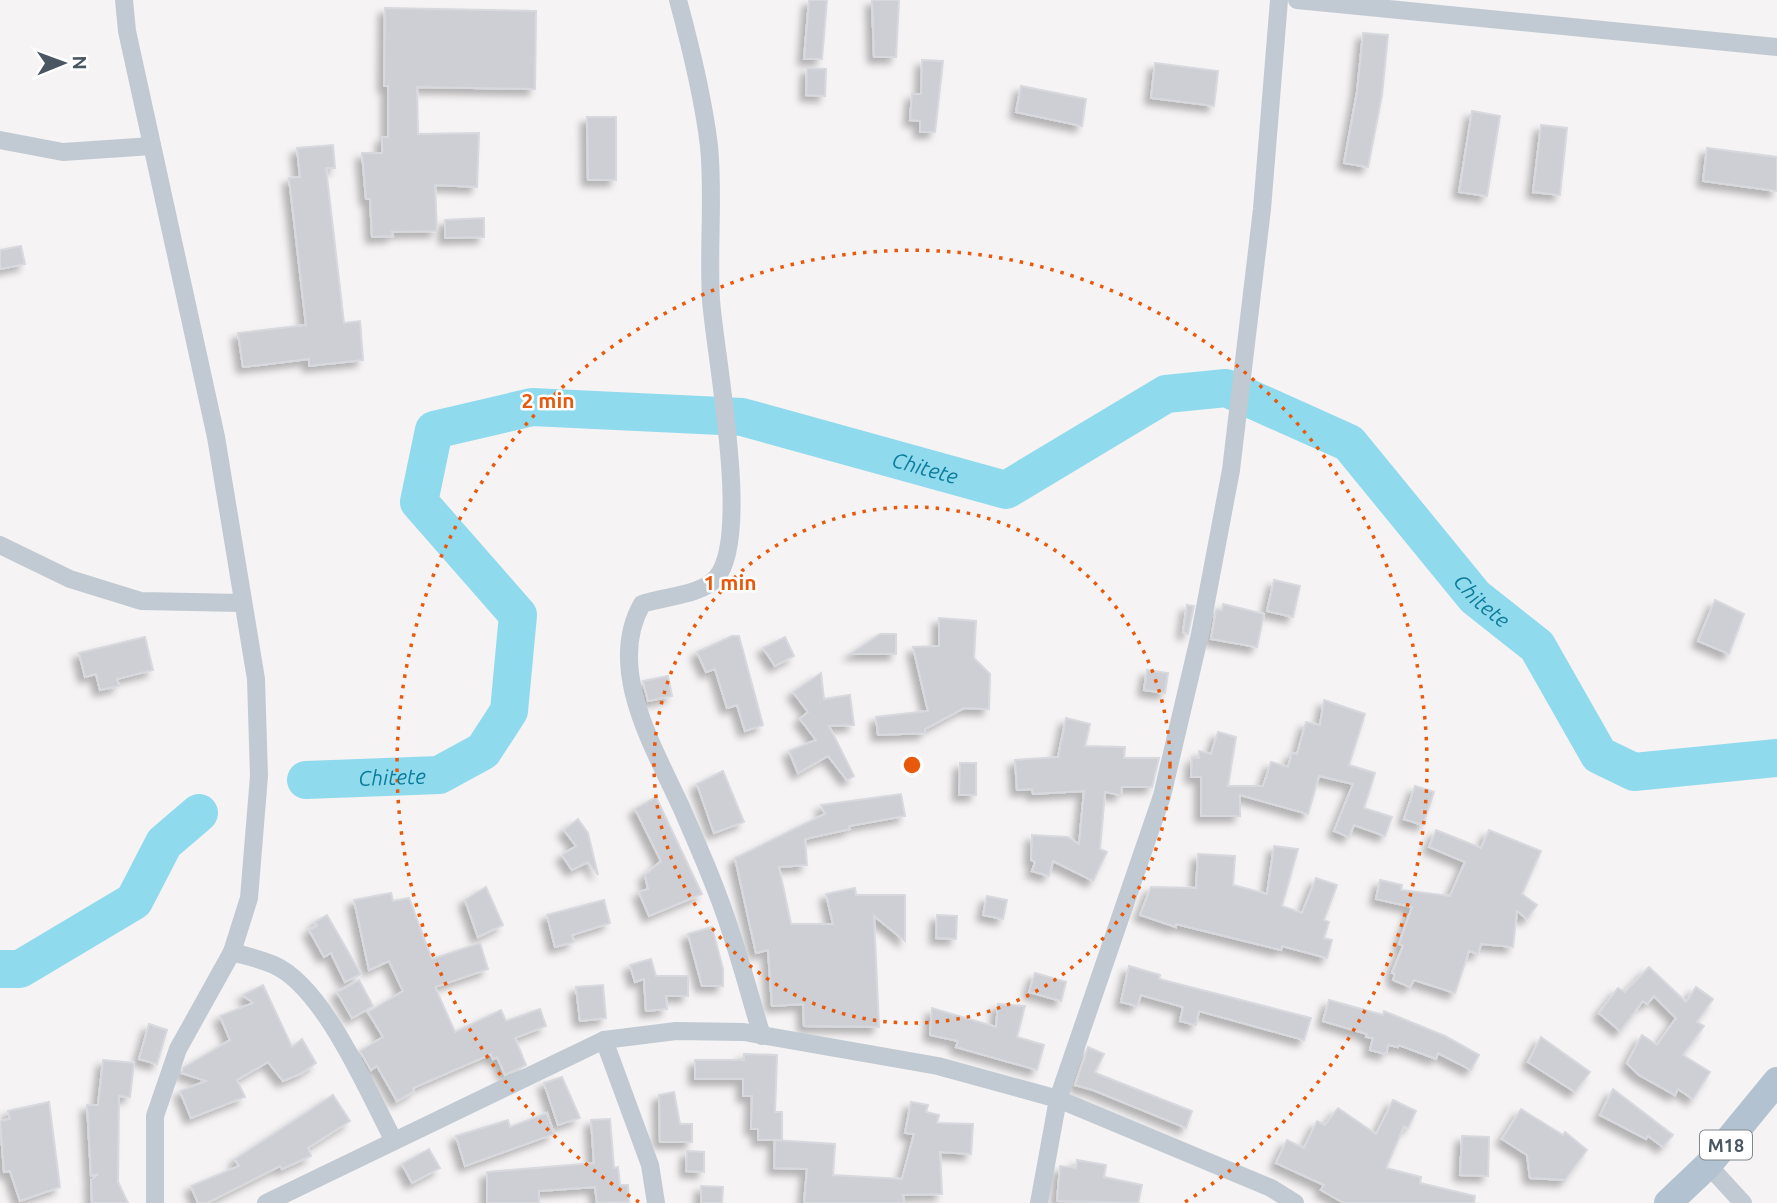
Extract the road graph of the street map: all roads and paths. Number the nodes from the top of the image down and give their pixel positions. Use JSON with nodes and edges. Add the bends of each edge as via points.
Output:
{"nodes":[{"id":1,"x":124,"y":0,"type":"edge"},
{"id":2,"x":678,"y":0,"type":"edge"},
{"id":3,"x":1279,"y":0,"type":"edge"},
{"id":4,"x":1297,"y":0,"type":"edge"},
{"id":5,"x":1777,"y":47,"type":"edge"},
{"id":6,"x":0,"y":139,"type":"edge"},
{"id":7,"x":152,"y":146,"type":"junction"},
{"id":8,"x":0,"y":545,"type":"edge"},
{"id":9,"x":242,"y":603,"type":"junction"},
{"id":10,"x":232,"y":952,"type":"junction"},
{"id":11,"x":762,"y":1036,"type":"junction"},
{"id":12,"x":604,"y":1040,"type":"junction"},
{"id":13,"x":1777,"y":1081,"type":"edge"},
{"id":14,"x":1058,"y":1099,"type":"junction"},
{"id":15,"x":394,"y":1141,"type":"junction"},
{"id":16,"x":1708,"y":1165,"type":"junction"},
{"id":17,"x":155,"y":1203,"type":"edge"},
{"id":18,"x":266,"y":1203,"type":"edge"},
{"id":19,"x":656,"y":1203,"type":"edge"},
{"id":20,"x":1039,"y":1203,"type":"edge"},
{"id":21,"x":1295,"y":1203,"type":"edge"},
{"id":22,"x":1668,"y":1203,"type":"edge"},
{"id":23,"x":1743,"y":1203,"type":"edge"}],
"edges":[{"from":1,"to":7,"type":"street"},
{"from":2,"to":11,"type":"street","via":[[701,86],[709,148],[711,299],[732,487],[730,545],[718,577],[701,589],[642,604],[631,623],[630,655],[643,731],[720,900]]},
{"from":3,"to":14,"type":"street","via":[[1262,209],[1231,470],[1200,634],[1162,796]]},
{"from":4,"to":5,"type":"street"},
{"from":6,"to":7,"type":"street","via":[[63,152]]},
{"from":7,"to":9,"type":"street","via":[[216,437]]},
{"from":8,"to":9,"type":"street","via":[[70,579],[141,601]]},
{"from":9,"to":10,"type":"street","via":[[256,679],[260,776],[249,898]]},
{"from":10,"to":15,"type":"street","via":[[275,965],[304,988],[337,1033]]},
{"from":10,"to":17,"type":"street","via":[[178,1049],[155,1116]]},
{"from":11,"to":12,"type":"street","via":[[676,1031]]},
{"from":11,"to":14,"type":"street","via":[[938,1066]]},
{"from":12,"to":15,"type":"street"},
{"from":12,"to":19,"type":"street","via":[[650,1166]]},
{"from":13,"to":16,"type":"main road","number":"M18"},
{"from":14,"to":20,"type":"street"},
{"from":14,"to":21,"type":"street","via":[[1271,1188]]},
{"from":15,"to":18,"type":"street"},
{"from":16,"to":22,"type":"main road","number":"M18"},
{"from":16,"to":23,"type":"street"}]}
